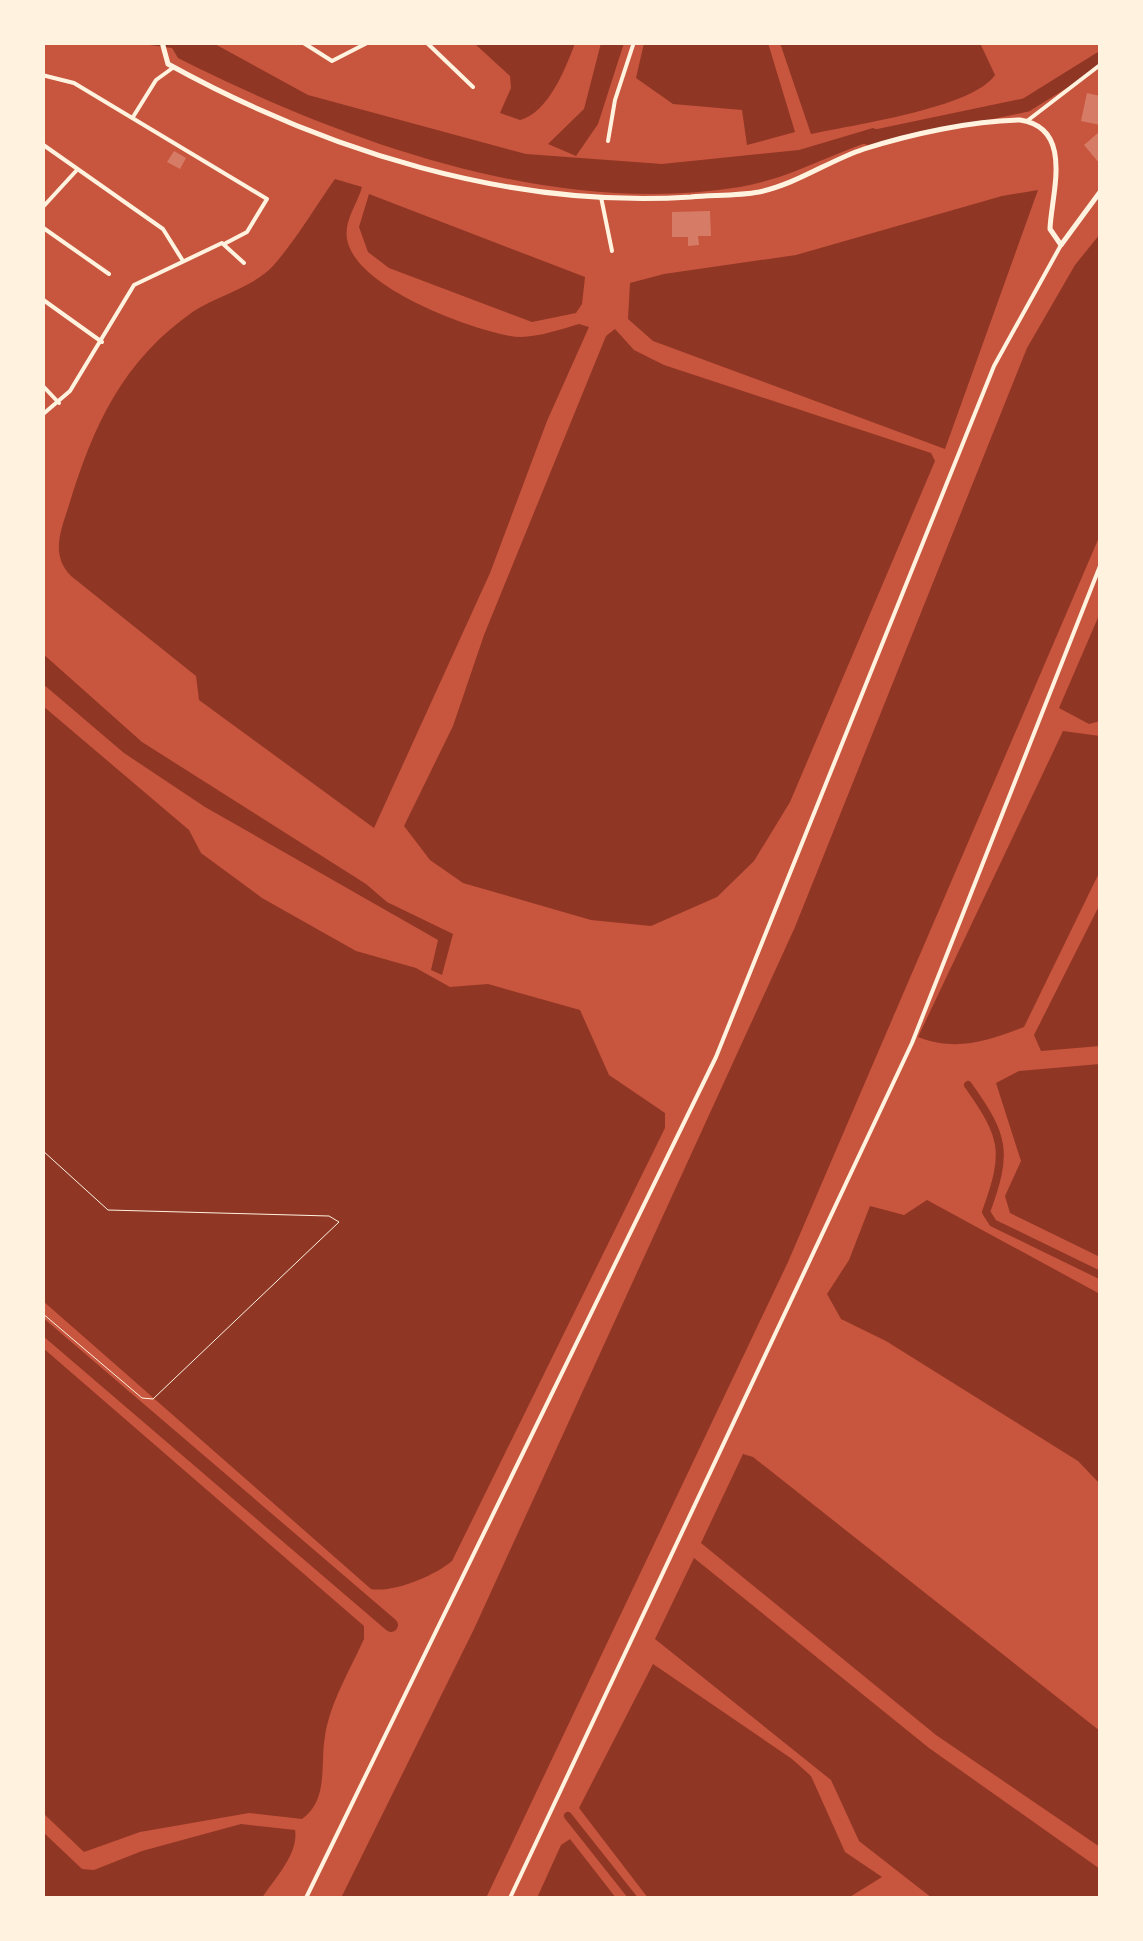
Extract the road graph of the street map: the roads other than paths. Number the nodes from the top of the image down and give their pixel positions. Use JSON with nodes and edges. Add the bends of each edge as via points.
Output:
{"nodes":[{"id":1,"x":302,"y":42,"type":"edge"},
{"id":2,"x":369,"y":42,"type":"edge"},
{"id":3,"x":426,"y":42,"type":"edge"},
{"id":4,"x":634,"y":42,"type":"edge"},
{"id":5,"x":162,"y":46,"type":"edge"},
{"id":6,"x":1100,"y":66,"type":"edge"},
{"id":7,"x":174,"y":67,"type":"junction"},
{"id":8,"x":42,"y":76,"type":"edge"},
{"id":9,"x":473,"y":87,"type":"dead end"},
{"id":10,"x":134,"y":117,"type":"junction"},
{"id":11,"x":1028,"y":121,"type":"junction"},
{"id":12,"x":608,"y":142,"type":"dead end"},
{"id":13,"x":42,"y":144,"type":"edge"},
{"id":14,"x":76,"y":170,"type":"junction"},
{"id":15,"x":1100,"y":192,"type":"edge"},
{"id":16,"x":601,"y":196,"type":"junction"},
{"id":17,"x":42,"y":208,"type":"edge"},
{"id":18,"x":42,"y":227,"type":"edge"},
{"id":19,"x":226,"y":243,"type":"junction"},
{"id":20,"x":1061,"y":245,"type":"junction"},
{"id":21,"x":612,"y":251,"type":"dead end"},
{"id":22,"x":184,"y":261,"type":"junction"},
{"id":23,"x":244,"y":263,"type":"dead end"},
{"id":24,"x":109,"y":274,"type":"dead end"},
{"id":25,"x":42,"y":299,"type":"edge"},
{"id":26,"x":102,"y":342,"type":"junction"},
{"id":27,"x":42,"y":385,"type":"edge"},
{"id":28,"x":59,"y":403,"type":"junction"},
{"id":29,"x":42,"y":414,"type":"edge"},
{"id":30,"x":1100,"y":566,"type":"edge"},
{"id":31,"x":306,"y":1898,"type":"edge"},
{"id":32,"x":510,"y":1898,"type":"edge"}],
"edges":[{"from":1,"to":2,"type":"street","via":[[332,61]]},
{"from":3,"to":9,"type":"street"},
{"from":4,"to":12,"type":"street"},
{"from":5,"to":7,"type":"main road","via":[[164,61]]},
{"from":6,"to":11,"type":"street"},
{"from":7,"to":10,"type":"street","via":[[156,80]]},
{"from":7,"to":16,"type":"main road","via":[[399,162],[463,180]]},
{"from":8,"to":10,"type":"street","via":[[74,83]]},
{"from":10,"to":19,"type":"street","via":[[268,198],[247,232]]},
{"from":11,"to":16,"type":"main road","via":[[980,124],[863,150],[757,192]]},
{"from":11,"to":20,"type":"main road","via":[[1045,135],[1056,158],[1050,229]]},
{"from":13,"to":14,"type":"street"},
{"from":14,"to":17,"type":"street"},
{"from":14,"to":22,"type":"street","via":[[163,229]]},
{"from":15,"to":20,"type":"main road"},
{"from":16,"to":21,"type":"street"},
{"from":18,"to":24,"type":"street"},
{"from":19,"to":22,"type":"street"},
{"from":19,"to":23,"type":"street"},
{"from":20,"to":31,"type":"street","via":[[994,366],[732,1021]]},
{"from":22,"to":26,"type":"street","via":[[134,285]]},
{"from":25,"to":26,"type":"street"},
{"from":26,"to":28,"type":"street"},
{"from":27,"to":28,"type":"street"},
{"from":28,"to":29,"type":"street"},
{"from":30,"to":32,"type":"street","via":[[912,1043]]}]}
